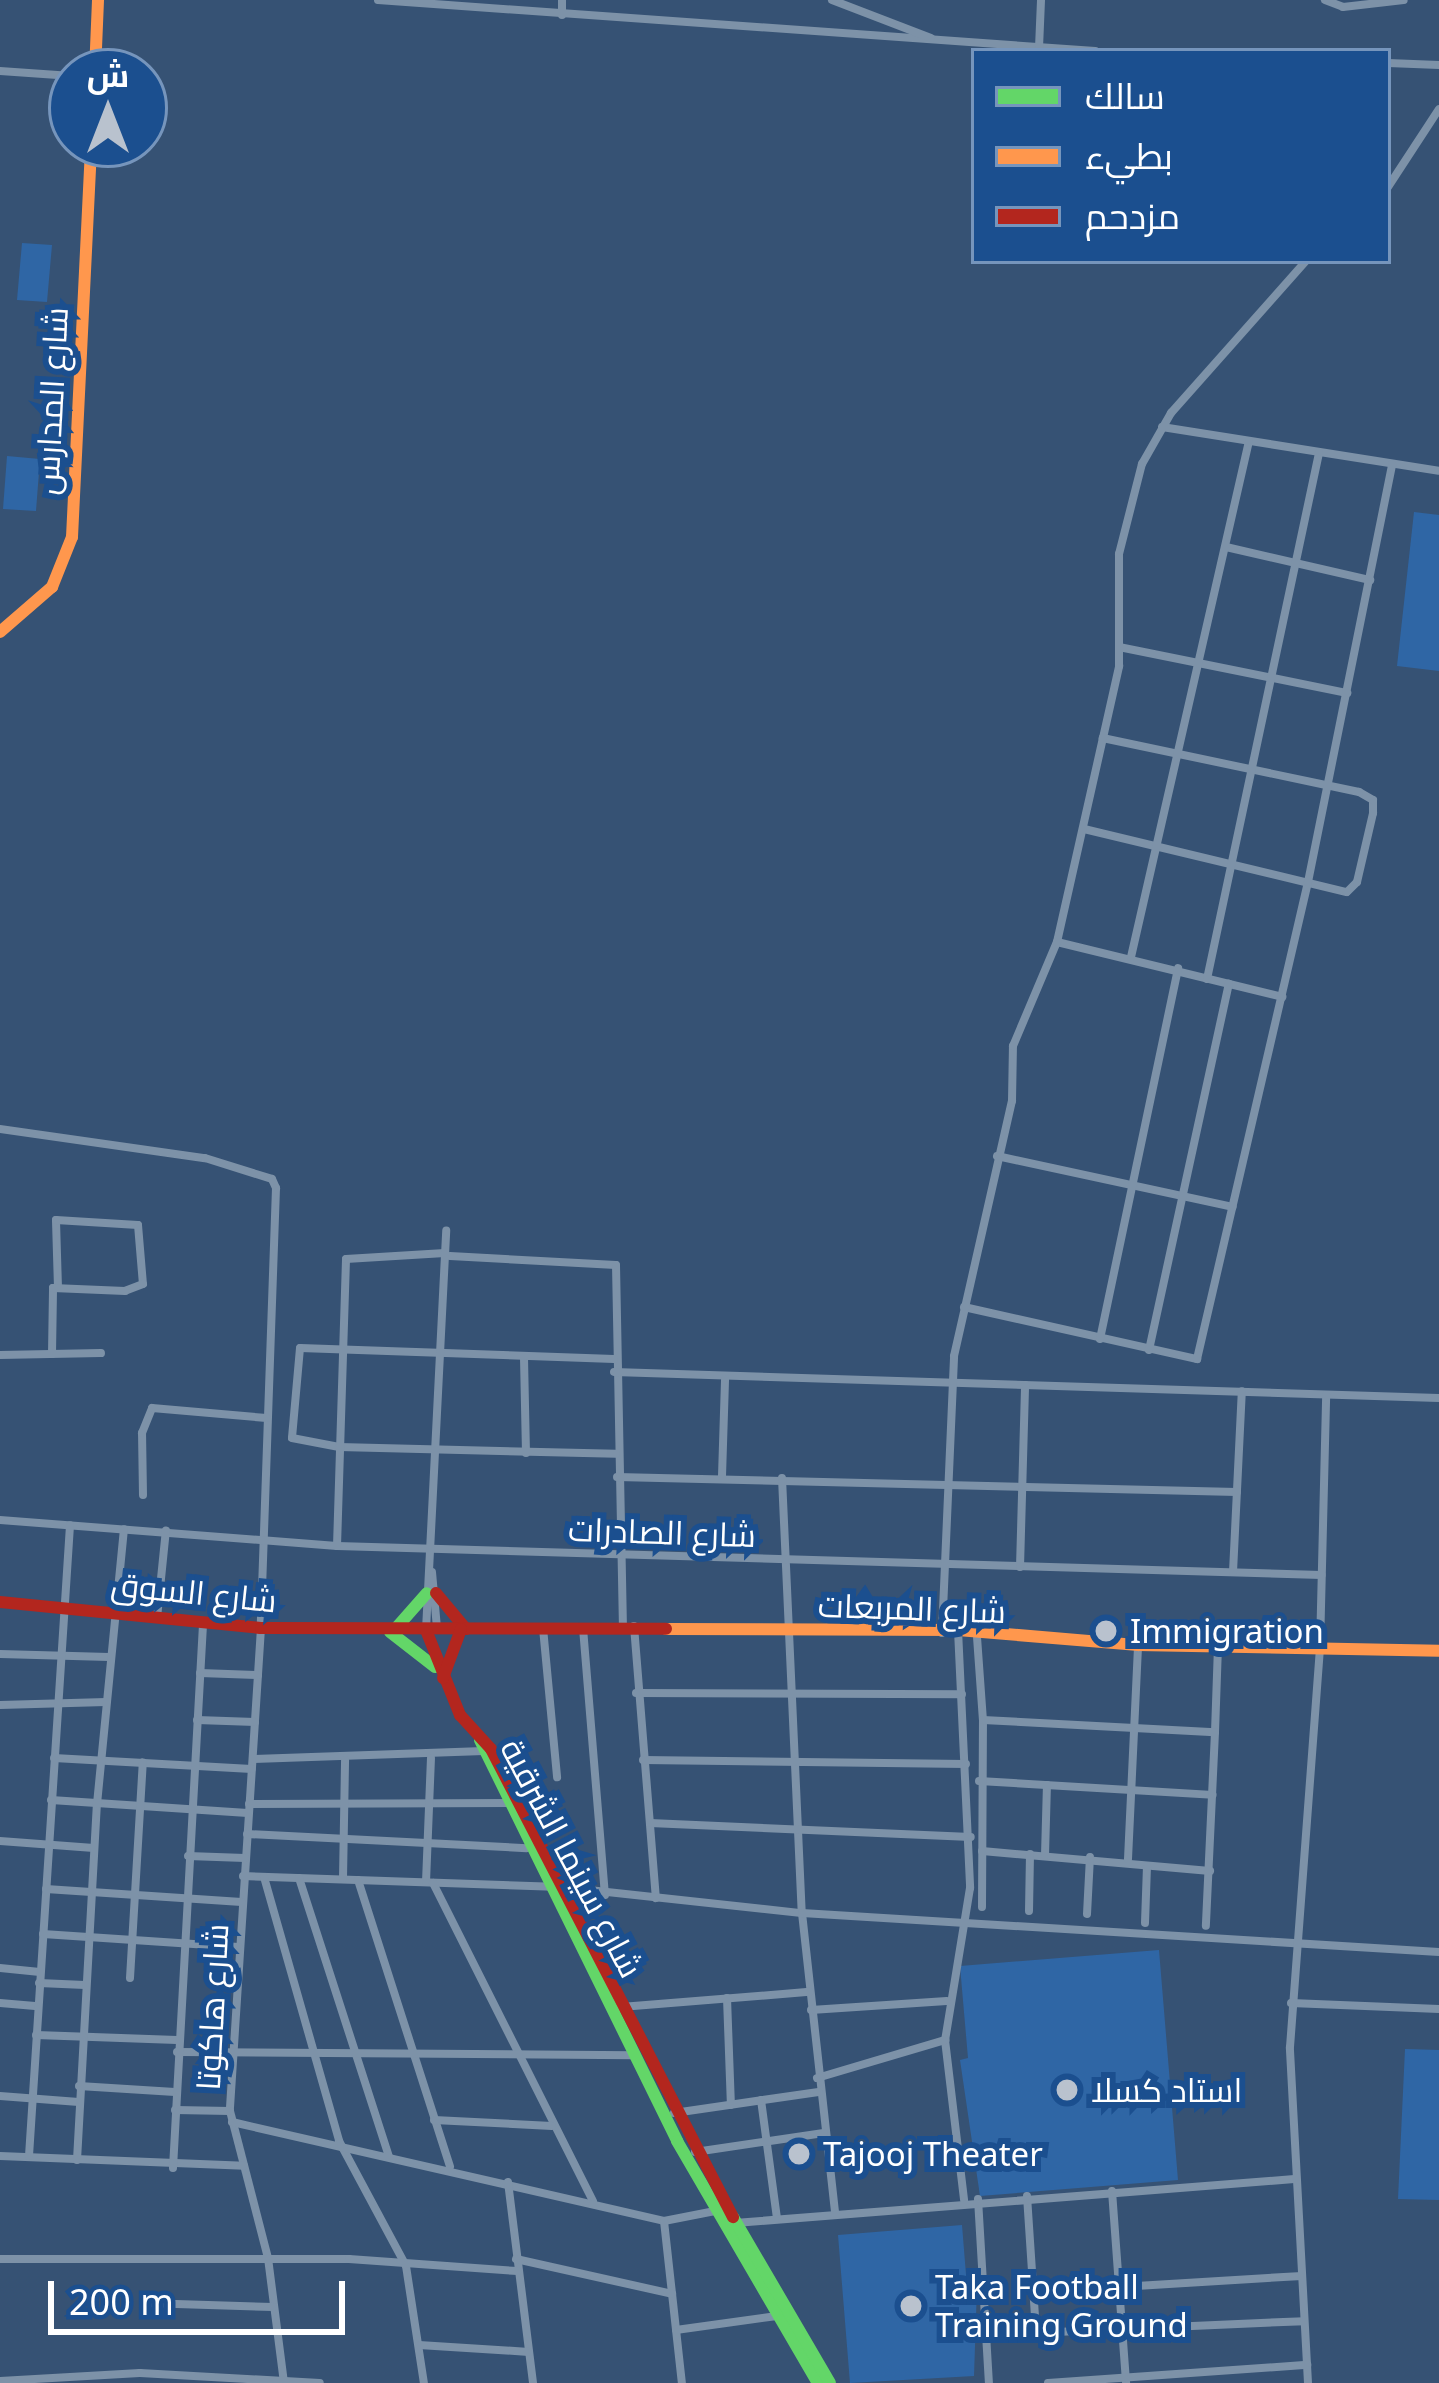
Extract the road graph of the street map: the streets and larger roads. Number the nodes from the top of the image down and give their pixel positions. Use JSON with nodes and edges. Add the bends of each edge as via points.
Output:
{"nodes":[{"id":1,"x":98,"y":0,"type":"edge"},
{"id":2,"x":381,"y":0,"type":"edge"},
{"id":3,"x":562,"y":0,"type":"edge"},
{"id":4,"x":832,"y":0,"type":"edge"},
{"id":5,"x":1042,"y":0,"type":"edge"},
{"id":6,"x":1325,"y":0,"type":"edge"},
{"id":7,"x":1404,"y":0,"type":"edge"},
{"id":8,"x":562,"y":15,"type":"junction"},
{"id":9,"x":937,"y":41,"type":"junction"},
{"id":10,"x":96,"y":48,"type":"edge"},
{"id":11,"x":1039,"y":48,"type":"edge"},
{"id":12,"x":1391,"y":63,"type":"edge"},
{"id":13,"x":1439,"y":64,"type":"edge"},
{"id":14,"x":0,"y":71,"type":"edge"},
{"id":15,"x":48,"y":74,"type":"edge"},
{"id":16,"x":1439,"y":109,"type":"edge"},
{"id":17,"x":91,"y":168,"type":"edge"},
{"id":18,"x":1391,"y":183,"type":"edge"},
{"id":19,"x":1303,"y":264,"type":"edge"},
{"id":20,"x":1161,"y":427,"type":"junction"},
{"id":21,"x":1249,"y":441,"type":"junction"},
{"id":22,"x":1319,"y":453,"type":"junction"},
{"id":23,"x":1392,"y":464,"type":"junction"},
{"id":24,"x":1439,"y":471,"type":"edge"},
{"id":25,"x":1226,"y":547,"type":"junction"},
{"id":26,"x":1296,"y":563,"type":"junction"},
{"id":27,"x":1370,"y":580,"type":"junction"},
{"id":28,"x":0,"y":632,"type":"edge"},
{"id":29,"x":1119,"y":647,"type":"junction"},
{"id":30,"x":1200,"y":663,"type":"junction"},
{"id":31,"x":1270,"y":678,"type":"junction"},
{"id":32,"x":1346,"y":693,"type":"junction"},
{"id":33,"x":1103,"y":738,"type":"junction"},
{"id":34,"x":1179,"y":753,"type":"junction"},
{"id":35,"x":1251,"y":770,"type":"junction"},
{"id":36,"x":1328,"y":787,"type":"junction"},
{"id":37,"x":1084,"y":829,"type":"junction"},
{"id":38,"x":1158,"y":847,"type":"junction"},
{"id":39,"x":1230,"y":864,"type":"junction"},
{"id":40,"x":1308,"y":882,"type":"junction"},
{"id":41,"x":1058,"y":942,"type":"junction"},
{"id":42,"x":1131,"y":957,"type":"junction"},
{"id":43,"x":1178,"y":968,"type":"junction"},
{"id":44,"x":1207,"y":979,"type":"junction"},
{"id":45,"x":1229,"y":984,"type":"junction"},
{"id":46,"x":1282,"y":997,"type":"junction"},
{"id":47,"x":0,"y":1129,"type":"edge"},
{"id":48,"x":997,"y":1156,"type":"junction"},
{"id":49,"x":1133,"y":1185,"type":"junction"},
{"id":50,"x":1183,"y":1195,"type":"junction"},
{"id":51,"x":1232,"y":1207,"type":"junction"},
{"id":52,"x":446,"y":1230,"type":"dead end"},
{"id":53,"x":448,"y":1254,"type":"junction"},
{"id":54,"x":53,"y":1288,"type":"junction"},
{"id":55,"x":964,"y":1307,"type":"junction"},
{"id":56,"x":1100,"y":1340,"type":"junction"},
{"id":57,"x":341,"y":1350,"type":"junction"},
{"id":58,"x":1149,"y":1350,"type":"junction"},
{"id":59,"x":100,"y":1353,"type":"dead end"},
{"id":60,"x":52,"y":1354,"type":"junction"},
{"id":61,"x":442,"y":1354,"type":"junction"},
{"id":62,"x":0,"y":1355,"type":"edge"},
{"id":63,"x":524,"y":1358,"type":"junction"},
{"id":64,"x":614,"y":1359,"type":"junction"},
{"id":65,"x":614,"y":1372,"type":"junction"},
{"id":66,"x":725,"y":1378,"type":"junction"},
{"id":67,"x":950,"y":1384,"type":"junction"},
{"id":68,"x":1025,"y":1385,"type":"junction"},
{"id":69,"x":1242,"y":1391,"type":"junction"},
{"id":70,"x":1326,"y":1395,"type":"junction"},
{"id":71,"x":1439,"y":1398,"type":"edge"},
{"id":72,"x":267,"y":1418,"type":"junction"},
{"id":73,"x":339,"y":1447,"type":"junction"},
{"id":74,"x":439,"y":1450,"type":"junction"},
{"id":75,"x":526,"y":1453,"type":"junction"},
{"id":76,"x":616,"y":1454,"type":"junction"},
{"id":77,"x":722,"y":1476,"type":"junction"},
{"id":78,"x":617,"y":1477,"type":"junction"},
{"id":79,"x":782,"y":1478,"type":"junction"},
{"id":80,"x":949,"y":1484,"type":"junction"},
{"id":81,"x":1023,"y":1488,"type":"junction"},
{"id":82,"x":1237,"y":1492,"type":"junction"},
{"id":83,"x":143,"y":1495,"type":"dead end"},
{"id":84,"x":0,"y":1520,"type":"edge"},
{"id":85,"x":70,"y":1525,"type":"junction"},
{"id":86,"x":124,"y":1529,"type":"junction"},
{"id":87,"x":166,"y":1530,"type":"junction"},
{"id":88,"x":262,"y":1540,"type":"junction"},
{"id":89,"x":337,"y":1546,"type":"junction"},
{"id":90,"x":433,"y":1549,"type":"junction"},
{"id":91,"x":623,"y":1554,"type":"junction"},
{"id":92,"x":781,"y":1560,"type":"junction"},
{"id":93,"x":945,"y":1564,"type":"junction"},
{"id":94,"x":1020,"y":1567,"type":"junction"},
{"id":95,"x":1233,"y":1573,"type":"junction"},
{"id":96,"x":1322,"y":1576,"type":"junction"},
{"id":97,"x":431,"y":1593,"type":"junction"},
{"id":98,"x":0,"y":1602,"type":"edge"},
{"id":99,"x":65,"y":1607,"type":"junction"},
{"id":100,"x":118,"y":1610,"type":"junction"},
{"id":101,"x":157,"y":1620,"type":"junction"},
{"id":102,"x":203,"y":1624,"type":"junction"},
{"id":103,"x":543,"y":1627,"type":"junction"},
{"id":104,"x":583,"y":1627,"type":"junction"},
{"id":105,"x":629,"y":1627,"type":"junction"},
{"id":106,"x":260,"y":1628,"type":"junction"},
{"id":107,"x":384,"y":1629,"type":"junction"},
{"id":108,"x":464,"y":1629,"type":"junction"},
{"id":109,"x":432,"y":1630,"type":"junction"},
{"id":110,"x":958,"y":1630,"type":"junction"},
{"id":111,"x":786,"y":1631,"type":"junction"},
{"id":112,"x":942,"y":1635,"type":"junction"},
{"id":113,"x":977,"y":1637,"type":"junction"},
{"id":114,"x":1138,"y":1645,"type":"junction"},
{"id":115,"x":1218,"y":1647,"type":"junction"},
{"id":116,"x":1320,"y":1648,"type":"junction"},
{"id":117,"x":1439,"y":1652,"type":"edge"},
{"id":118,"x":0,"y":1654,"type":"edge"},
{"id":119,"x":64,"y":1656,"type":"junction"},
{"id":120,"x":110,"y":1657,"type":"junction"},
{"id":121,"x":200,"y":1673,"type":"junction"},
{"id":122,"x":258,"y":1675,"type":"junction"},
{"id":123,"x":442,"y":1677,"type":"junction"},
{"id":124,"x":636,"y":1693,"type":"junction"},
{"id":125,"x":962,"y":1694,"type":"junction"},
{"id":126,"x":787,"y":1696,"type":"junction"},
{"id":127,"x":60,"y":1701,"type":"junction"},
{"id":128,"x":107,"y":1702,"type":"junction"},
{"id":129,"x":0,"y":1705,"type":"edge"},
{"id":130,"x":196,"y":1720,"type":"junction"},
{"id":131,"x":983,"y":1720,"type":"junction"},
{"id":132,"x":255,"y":1722,"type":"junction"},
{"id":133,"x":1135,"y":1728,"type":"junction"},
{"id":134,"x":1215,"y":1732,"type":"junction"},
{"id":135,"x":484,"y":1747,"type":"junction"},
{"id":136,"x":54,"y":1757,"type":"junction"},
{"id":137,"x":431,"y":1758,"type":"junction"},
{"id":138,"x":100,"y":1760,"type":"junction"},
{"id":139,"x":345,"y":1760,"type":"junction"},
{"id":140,"x":643,"y":1760,"type":"junction"},
{"id":141,"x":797,"y":1761,"type":"junction"},
{"id":142,"x":143,"y":1762,"type":"junction"},
{"id":143,"x":252,"y":1764,"type":"junction"},
{"id":144,"x":966,"y":1764,"type":"junction"},
{"id":145,"x":194,"y":1766,"type":"junction"},
{"id":146,"x":557,"y":1777,"type":"dead end"},
{"id":147,"x":979,"y":1781,"type":"junction"},
{"id":148,"x":1047,"y":1785,"type":"junction"},
{"id":149,"x":1132,"y":1790,"type":"junction"},
{"id":150,"x":1213,"y":1795,"type":"junction"},
{"id":151,"x":52,"y":1800,"type":"junction"},
{"id":152,"x":345,"y":1802,"type":"junction"},
{"id":153,"x":511,"y":1803,"type":"junction"},
{"id":154,"x":97,"y":1804,"type":"junction"},
{"id":155,"x":431,"y":1804,"type":"junction"},
{"id":156,"x":141,"y":1807,"type":"junction"},
{"id":157,"x":249,"y":1808,"type":"junction"},
{"id":158,"x":191,"y":1809,"type":"junction"},
{"id":159,"x":650,"y":1823,"type":"junction"},
{"id":160,"x":801,"y":1829,"type":"junction"},
{"id":161,"x":247,"y":1834,"type":"junction"},
{"id":162,"x":344,"y":1837,"type":"junction"},
{"id":163,"x":970,"y":1837,"type":"junction"},
{"id":164,"x":0,"y":1841,"type":"edge"},
{"id":165,"x":49,"y":1844,"type":"junction"},
{"id":166,"x":428,"y":1845,"type":"junction"},
{"id":167,"x":94,"y":1848,"type":"junction"},
{"id":168,"x":527,"y":1848,"type":"junction"},
{"id":169,"x":982,"y":1851,"type":"junction"},
{"id":170,"x":1030,"y":1854,"type":"junction"},
{"id":171,"x":1045,"y":1855,"type":"junction"},
{"id":172,"x":188,"y":1856,"type":"junction"},
{"id":173,"x":1090,"y":1857,"type":"junction"},
{"id":174,"x":245,"y":1858,"type":"junction"},
{"id":175,"x":1128,"y":1859,"type":"junction"},
{"id":176,"x":1148,"y":1866,"type":"junction"},
{"id":177,"x":1210,"y":1870,"type":"junction"},
{"id":178,"x":243,"y":1876,"type":"junction"},
{"id":179,"x":264,"y":1877,"type":"junction"},
{"id":180,"x":299,"y":1878,"type":"junction"},
{"id":181,"x":343,"y":1878,"type":"junction"},
{"id":182,"x":358,"y":1880,"type":"junction"},
{"id":183,"x":430,"y":1882,"type":"junction"},
{"id":184,"x":555,"y":1886,"type":"junction"},
{"id":185,"x":46,"y":1889,"type":"junction"},
{"id":186,"x":91,"y":1892,"type":"junction"},
{"id":187,"x":135,"y":1895,"type":"junction"},
{"id":188,"x":605,"y":1895,"type":"junction"},
{"id":189,"x":185,"y":1898,"type":"junction"},
{"id":190,"x":656,"y":1898,"type":"junction"},
{"id":191,"x":242,"y":1902,"type":"junction"},
{"id":192,"x":982,"y":1906,"type":"dead end"},
{"id":193,"x":1029,"y":1911,"type":"dead end"},
{"id":194,"x":802,"y":1913,"type":"junction"},
{"id":195,"x":1087,"y":1914,"type":"dead end"},
{"id":196,"x":1145,"y":1923,"type":"dead end"},
{"id":197,"x":964,"y":1924,"type":"junction"},
{"id":198,"x":1206,"y":1926,"type":"dead end"},
{"id":199,"x":43,"y":1934,"type":"junction"},
{"id":200,"x":87,"y":1937,"type":"junction"},
{"id":201,"x":132,"y":1940,"type":"junction"},
{"id":202,"x":1295,"y":1942,"type":"junction"},
{"id":203,"x":182,"y":1943,"type":"junction"},
{"id":204,"x":239,"y":1947,"type":"junction"},
{"id":205,"x":1439,"y":1952,"type":"edge"},
{"id":206,"x":0,"y":1968,"type":"edge"},
{"id":207,"x":40,"y":1977,"type":"junction"},
{"id":208,"x":130,"y":1978,"type":"dead end"},
{"id":209,"x":85,"y":1985,"type":"junction"},
{"id":210,"x":809,"y":1992,"type":"junction"},
{"id":211,"x":727,"y":1998,"type":"junction"},
{"id":212,"x":947,"y":2001,"type":"junction"},
{"id":213,"x":0,"y":2003,"type":"edge"},
{"id":214,"x":1292,"y":2003,"type":"junction"},
{"id":215,"x":38,"y":2006,"type":"junction"},
{"id":216,"x":619,"y":2007,"type":"junction"},
{"id":217,"x":1439,"y":2009,"type":"edge"},
{"id":218,"x":811,"y":2010,"type":"junction"},
{"id":219,"x":36,"y":2036,"type":"junction"},
{"id":220,"x":82,"y":2038,"type":"junction"},
{"id":221,"x":177,"y":2039,"type":"junction"},
{"id":222,"x":945,"y":2040,"type":"junction"},
{"id":223,"x":177,"y":2052,"type":"junction"},
{"id":224,"x":232,"y":2055,"type":"junction"},
{"id":225,"x":355,"y":2055,"type":"junction"},
{"id":226,"x":411,"y":2055,"type":"junction"},
{"id":227,"x":514,"y":2055,"type":"junction"},
{"id":228,"x":633,"y":2055,"type":"junction"},
{"id":229,"x":314,"y":2056,"type":"junction"},
{"id":230,"x":817,"y":2078,"type":"junction"},
{"id":231,"x":80,"y":2086,"type":"junction"},
{"id":232,"x":176,"y":2092,"type":"junction"},
{"id":233,"x":818,"y":2092,"type":"junction"},
{"id":234,"x":0,"y":2096,"type":"edge"},
{"id":235,"x":32,"y":2098,"type":"junction"},
{"id":236,"x":761,"y":2100,"type":"junction"},
{"id":237,"x":79,"y":2102,"type":"junction"},
{"id":238,"x":731,"y":2105,"type":"junction"},
{"id":239,"x":175,"y":2110,"type":"junction"},
{"id":240,"x":674,"y":2113,"type":"junction"},
{"id":241,"x":230,"y":2116,"type":"junction"},
{"id":242,"x":434,"y":2120,"type":"junction"},
{"id":243,"x":552,"y":2126,"type":"junction"},
{"id":244,"x":824,"y":2133,"type":"junction"},
{"id":245,"x":339,"y":2141,"type":"junction"},
{"id":246,"x":770,"y":2141,"type":"junction"},
{"id":247,"x":694,"y":2152,"type":"junction"},
{"id":248,"x":0,"y":2156,"type":"edge"},
{"id":249,"x":29,"y":2156,"type":"junction"},
{"id":250,"x":389,"y":2157,"type":"junction"},
{"id":251,"x":76,"y":2160,"type":"junction"},
{"id":252,"x":245,"y":2166,"type":"junction"},
{"id":253,"x":173,"y":2168,"type":"junction"},
{"id":254,"x":451,"y":2169,"type":"junction"},
{"id":255,"x":1294,"y":2179,"type":"junction"},
{"id":256,"x":508,"y":2182,"type":"junction"},
{"id":257,"x":1112,"y":2191,"type":"junction"},
{"id":258,"x":1028,"y":2196,"type":"junction"},
{"id":259,"x":978,"y":2199,"type":"junction"},
{"id":260,"x":964,"y":2200,"type":"junction"},
{"id":261,"x":593,"y":2201,"type":"junction"},
{"id":262,"x":715,"y":2211,"type":"junction"},
{"id":263,"x":836,"y":2214,"type":"junction"},
{"id":264,"x":777,"y":2219,"type":"junction"},
{"id":265,"x":664,"y":2221,"type":"junction"},
{"id":266,"x":734,"y":2223,"type":"junction"},
{"id":267,"x":268,"y":2258,"type":"junction"},
{"id":268,"x":0,"y":2259,"type":"edge"},
{"id":269,"x":516,"y":2259,"type":"junction"},
{"id":270,"x":406,"y":2266,"type":"junction"},
{"id":271,"x":518,"y":2271,"type":"junction"},
{"id":272,"x":1302,"y":2276,"type":"junction"},
{"id":273,"x":1120,"y":2287,"type":"junction"},
{"id":274,"x":672,"y":2294,"type":"junction"},
{"id":275,"x":144,"y":2303,"type":"dead end"},
{"id":276,"x":273,"y":2307,"type":"junction"},
{"id":277,"x":777,"y":2316,"type":"junction"},
{"id":278,"x":1304,"y":2321,"type":"junction"},
{"id":279,"x":676,"y":2330,"type":"junction"},
{"id":280,"x":1123,"y":2330,"type":"junction"},
{"id":281,"x":1036,"y":2333,"type":"junction"},
{"id":282,"x":986,"y":2336,"type":"junction"},
{"id":283,"x":418,"y":2345,"type":"junction"},
{"id":284,"x":529,"y":2352,"type":"junction"},
{"id":285,"x":1307,"y":2365,"type":"junction"},
{"id":286,"x":150,"y":2378,"type":"edge"},
{"id":287,"x":68,"y":2379,"type":"edge"},
{"id":288,"x":1126,"y":2380,"type":"edge"},
{"id":289,"x":0,"y":2381,"type":"edge"},
{"id":290,"x":284,"y":2381,"type":"edge"},
{"id":291,"x":320,"y":2383,"type":"edge"},
{"id":292,"x":424,"y":2383,"type":"edge"},
{"id":293,"x":533,"y":2383,"type":"edge"},
{"id":294,"x":682,"y":2383,"type":"edge"},
{"id":295,"x":818,"y":2383,"type":"edge"},
{"id":296,"x":830,"y":2383,"type":"edge"},
{"id":297,"x":989,"y":2383,"type":"edge"},
{"id":298,"x":1048,"y":2383,"type":"edge"},
{"id":299,"x":1308,"y":2383,"type":"edge"}],
"edges":[{"from":1,"to":10,"type":"street"},
{"from":2,"to":8,"type":"street"},
{"from":3,"to":8,"type":"street"},
{"from":4,"to":9,"type":"street"},
{"from":5,"to":11,"type":"street"},
{"from":6,"to":7,"type":"street","via":[[1392,7]]},
{"from":8,"to":9,"type":"street"},
{"from":9,"to":11,"type":"street"},
{"from":12,"to":13,"type":"street"},
{"from":14,"to":15,"type":"street"},
{"from":16,"to":18,"type":"street"},
{"from":17,"to":28,"type":"street","name":"شارع المدارس","via":[[72,538],[52,587]]},
{"from":19,"to":20,"type":"street"},
{"from":20,"to":21,"type":"street"},
{"from":20,"to":29,"type":"street","via":[[1142,464],[1119,554]]},
{"from":21,"to":22,"type":"street"},
{"from":21,"to":25,"type":"street"},
{"from":22,"to":23,"type":"street"},
{"from":22,"to":26,"type":"street"},
{"from":23,"to":24,"type":"street"},
{"from":23,"to":27,"type":"street"},
{"from":25,"to":26,"type":"street"},
{"from":25,"to":30,"type":"street"},
{"from":26,"to":27,"type":"street"},
{"from":26,"to":31,"type":"street"},
{"from":27,"to":32,"type":"street"},
{"from":29,"to":30,"type":"street"},
{"from":29,"to":33,"type":"street"},
{"from":30,"to":31,"type":"street"},
{"from":30,"to":34,"type":"street"},
{"from":31,"to":32,"type":"street"},
{"from":31,"to":35,"type":"street"},
{"from":32,"to":36,"type":"street"},
{"from":33,"to":34,"type":"street"},
{"from":33,"to":37,"type":"street"},
{"from":34,"to":35,"type":"street"},
{"from":34,"to":38,"type":"street"},
{"from":35,"to":36,"type":"street"},
{"from":35,"to":39,"type":"street"},
{"from":36,"to":40,"type":"street"},
{"from":36,"to":40,"type":"street","via":[[1368,796],[1373,813],[1353,890]]},
{"from":37,"to":38,"type":"street"},
{"from":37,"to":41,"type":"street"},
{"from":38,"to":39,"type":"street"},
{"from":38,"to":42,"type":"street"},
{"from":39,"to":40,"type":"street"},
{"from":39,"to":44,"type":"street"},
{"from":40,"to":46,"type":"street"},
{"from":41,"to":42,"type":"street"},
{"from":41,"to":48,"type":"street","via":[[1013,1046],[1012,1100]]},
{"from":42,"to":43,"type":"street"},
{"from":43,"to":44,"type":"street"},
{"from":43,"to":49,"type":"street"},
{"from":44,"to":45,"type":"street"},
{"from":45,"to":46,"type":"street"},
{"from":45,"to":50,"type":"street"},
{"from":46,"to":51,"type":"street"},
{"from":47,"to":72,"type":"street","name":"شارع هاكوتا","via":[[205,1158],[272,1179]]},
{"from":48,"to":49,"type":"street"},
{"from":48,"to":55,"type":"street"},
{"from":49,"to":50,"type":"street"},
{"from":49,"to":56,"type":"street"},
{"from":50,"to":51,"type":"street"},
{"from":50,"to":58,"type":"street"},
{"from":51,"to":58,"type":"street","via":[[1197,1359]]},
{"from":52,"to":53,"type":"street"},
{"from":53,"to":57,"type":"street","via":[[349,1256]]},
{"from":53,"to":61,"type":"street"},
{"from":53,"to":64,"type":"street","via":[[616,1265]]},
{"from":54,"to":54,"type":"street","via":[[56,1220],[138,1225],[143,1284]]},
{"from":54,"to":60,"type":"street"},
{"from":55,"to":56,"type":"street"},
{"from":55,"to":67,"type":"street"},
{"from":56,"to":58,"type":"street"},
{"from":57,"to":61,"type":"street"},
{"from":57,"to":73,"type":"street"},
{"from":57,"to":73,"type":"street","via":[[295,1352],[292,1438]]},
{"from":59,"to":60,"type":"street"},
{"from":60,"to":62,"type":"street"},
{"from":61,"to":63,"type":"street"},
{"from":61,"to":74,"type":"street"},
{"from":63,"to":64,"type":"street"},
{"from":63,"to":75,"type":"street"},
{"from":64,"to":65,"type":"street"},
{"from":65,"to":66,"type":"street"},
{"from":65,"to":76,"type":"street"},
{"from":66,"to":67,"type":"street"},
{"from":66,"to":77,"type":"street"},
{"from":67,"to":68,"type":"street"},
{"from":67,"to":80,"type":"street"},
{"from":68,"to":69,"type":"street"},
{"from":68,"to":81,"type":"street"},
{"from":69,"to":70,"type":"street"},
{"from":69,"to":82,"type":"street"},
{"from":70,"to":71,"type":"street"},
{"from":70,"to":96,"type":"street"},
{"from":72,"to":83,"type":"street","via":[[152,1408],[142,1433]]},
{"from":72,"to":88,"type":"street","name":"شارع هاكوتا"},
{"from":73,"to":74,"type":"street"},
{"from":73,"to":89,"type":"street"},
{"from":74,"to":75,"type":"street"},
{"from":74,"to":90,"type":"street"},
{"from":75,"to":76,"type":"street"},
{"from":76,"to":78,"type":"street"},
{"from":77,"to":78,"type":"street"},
{"from":77,"to":79,"type":"street"},
{"from":78,"to":91,"type":"street"},
{"from":79,"to":80,"type":"street"},
{"from":79,"to":92,"type":"street"},
{"from":80,"to":81,"type":"street"},
{"from":80,"to":93,"type":"street"},
{"from":81,"to":82,"type":"street"},
{"from":81,"to":94,"type":"street"},
{"from":82,"to":95,"type":"street"},
{"from":84,"to":85,"type":"street","name":"شارع الصادرات"},
{"from":85,"to":86,"type":"street","name":"شارع الصادرات"},
{"from":85,"to":99,"type":"street"},
{"from":86,"to":87,"type":"street","name":"شارع الصادرات"},
{"from":86,"to":100,"type":"street"},
{"from":87,"to":88,"type":"street","name":"شارع الصادرات"},
{"from":87,"to":101,"type":"street"},
{"from":88,"to":89,"type":"street","name":"شارع الصادرات"},
{"from":88,"to":106,"type":"street","name":"شارع هاكوتا"},
{"from":89,"to":90,"type":"street","name":"شارع الصادرات"},
{"from":90,"to":91,"type":"street","name":"شارع الصادرات"},
{"from":90,"to":97,"type":"street"},
{"from":91,"to":92,"type":"street","name":"شارع الصادرات"},
{"from":91,"to":105,"type":"street"},
{"from":92,"to":93,"type":"street","name":"شارع الصادرات"},
{"from":92,"to":111,"type":"street"},
{"from":93,"to":94,"type":"street","name":"شارع الصادرات"},
{"from":93,"to":112,"type":"street"},
{"from":94,"to":95,"type":"street","name":"شارع الصادرات"},
{"from":95,"to":96,"type":"street","name":"شارع الصادرات"},
{"from":96,"to":116,"type":"street"},
{"from":97,"to":107,"type":"street","via":[[412,1619]]},
{"from":97,"to":108,"type":"street"},
{"from":97,"to":109,"type":"street"},
{"from":98,"to":99,"type":"street","name":"شارع السوق"},
{"from":99,"to":100,"type":"street","name":"شارع السوق"},
{"from":99,"to":119,"type":"street"},
{"from":100,"to":101,"type":"street","name":"شارع السوق"},
{"from":100,"to":120,"type":"street"},
{"from":101,"to":102,"type":"street","name":"شارع السوق"},
{"from":102,"to":106,"type":"street","name":"شارع السوق"},
{"from":102,"to":121,"type":"street"},
{"from":103,"to":104,"type":"street","name":"شارع المربعات"},
{"from":103,"to":108,"type":"street","name":"شارع المربعات"},
{"from":103,"to":146,"type":"street"},
{"from":104,"to":105,"type":"street","name":"شارع المربعات"},
{"from":104,"to":188,"type":"street"},
{"from":105,"to":111,"type":"street","name":"شارع المربعات"},
{"from":105,"to":124,"type":"street"},
{"from":106,"to":107,"type":"street","name":"شارع السوق"},
{"from":106,"to":122,"type":"street","name":"شارع هاكوتا"},
{"from":107,"to":109,"type":"street","name":"شارع المربعات"},
{"from":107,"to":123,"type":"street","via":[[428,1657]]},
{"from":108,"to":109,"type":"street","name":"شارع المربعات"},
{"from":108,"to":123,"type":"street"},
{"from":109,"to":123,"type":"street"},
{"from":110,"to":112,"type":"street","name":"شارع المربعات"},
{"from":110,"to":113,"type":"street","name":"شارع المربعات"},
{"from":110,"to":125,"type":"street"},
{"from":111,"to":112,"type":"street","name":"شارع المربعات"},
{"from":111,"to":126,"type":"street"},
{"from":113,"to":114,"type":"street","name":"شارع المربعات"},
{"from":113,"to":131,"type":"street"},
{"from":114,"to":115,"type":"street","name":"شارع المربعات"},
{"from":114,"to":133,"type":"street"},
{"from":115,"to":116,"type":"street","name":"شارع المربعات"},
{"from":115,"to":134,"type":"street"},
{"from":116,"to":117,"type":"street","name":"شارع المربعات"},
{"from":116,"to":202,"type":"street"},
{"from":118,"to":119,"type":"street"},
{"from":119,"to":120,"type":"street"},
{"from":119,"to":127,"type":"street"},
{"from":120,"to":128,"type":"street"},
{"from":121,"to":122,"type":"street"},
{"from":121,"to":130,"type":"street"},
{"from":122,"to":132,"type":"street","name":"شارع هاكوتا"},
{"from":123,"to":135,"type":"street","name":"شارع سينما الشرقية"},
{"from":124,"to":126,"type":"street"},
{"from":124,"to":140,"type":"street"},
{"from":125,"to":126,"type":"street"},
{"from":125,"to":144,"type":"street"},
{"from":126,"to":141,"type":"street"},
{"from":127,"to":128,"type":"street"},
{"from":127,"to":129,"type":"street"},
{"from":127,"to":136,"type":"street"},
{"from":128,"to":138,"type":"street"},
{"from":130,"to":132,"type":"street"},
{"from":130,"to":145,"type":"street"},
{"from":131,"to":133,"type":"street"},
{"from":131,"to":147,"type":"street"},
{"from":132,"to":143,"type":"street","name":"شارع هاكوتا"},
{"from":133,"to":134,"type":"street"},
{"from":133,"to":149,"type":"street"},
{"from":134,"to":150,"type":"street"},
{"from":135,"to":137,"type":"street"},
{"from":135,"to":153,"type":"street","name":"شارع سينما الشرقية"},
{"from":136,"to":138,"type":"street"},
{"from":136,"to":151,"type":"street"},
{"from":137,"to":139,"type":"street"},
{"from":137,"to":155,"type":"street"},
{"from":138,"to":142,"type":"street"},
{"from":138,"to":154,"type":"street"},
{"from":139,"to":143,"type":"street"},
{"from":139,"to":152,"type":"street"},
{"from":140,"to":141,"type":"street"},
{"from":140,"to":159,"type":"street"},
{"from":141,"to":144,"type":"street"},
{"from":141,"to":160,"type":"street"},
{"from":142,"to":145,"type":"street"},
{"from":142,"to":156,"type":"street"},
{"from":143,"to":145,"type":"street"},
{"from":143,"to":157,"type":"street","name":"شارع هاكوتا"},
{"from":144,"to":163,"type":"street"},
{"from":145,"to":158,"type":"street"},
{"from":147,"to":148,"type":"street"},
{"from":147,"to":169,"type":"street"},
{"from":148,"to":149,"type":"street"},
{"from":148,"to":171,"type":"street"},
{"from":149,"to":150,"type":"street"},
{"from":149,"to":175,"type":"street"},
{"from":150,"to":177,"type":"street"},
{"from":151,"to":154,"type":"street"},
{"from":151,"to":165,"type":"street"},
{"from":152,"to":155,"type":"street"},
{"from":152,"to":157,"type":"street"},
{"from":152,"to":162,"type":"street"},
{"from":153,"to":155,"type":"street"},
{"from":153,"to":168,"type":"street","name":"شارع سينما الشرقية"},
{"from":153,"to":184,"type":"street","name":"شارع سينما الشرقية"},
{"from":154,"to":156,"type":"street"},
{"from":154,"to":167,"type":"street"},
{"from":155,"to":166,"type":"street"},
{"from":156,"to":158,"type":"street"},
{"from":156,"to":187,"type":"street"},
{"from":157,"to":158,"type":"street"},
{"from":157,"to":161,"type":"street","name":"شارع هاكوتا"},
{"from":158,"to":172,"type":"street"},
{"from":159,"to":160,"type":"street"},
{"from":159,"to":190,"type":"street"},
{"from":160,"to":163,"type":"street"},
{"from":160,"to":194,"type":"street"},
{"from":161,"to":162,"type":"street"},
{"from":161,"to":174,"type":"street","name":"شارع هاكوتا"},
{"from":162,"to":166,"type":"street"},
{"from":162,"to":181,"type":"street"},
{"from":163,"to":197,"type":"street"},
{"from":164,"to":165,"type":"street"},
{"from":165,"to":167,"type":"street"},
{"from":165,"to":185,"type":"street"},
{"from":166,"to":168,"type":"street"},
{"from":166,"to":183,"type":"street"},
{"from":167,"to":186,"type":"street"},
{"from":168,"to":184,"type":"street","name":"شارع سينما الشرقية"},
{"from":169,"to":170,"type":"street"},
{"from":169,"to":192,"type":"street"},
{"from":170,"to":171,"type":"street"},
{"from":170,"to":193,"type":"street"},
{"from":171,"to":173,"type":"street"},
{"from":172,"to":174,"type":"street"},
{"from":172,"to":189,"type":"street"},
{"from":173,"to":175,"type":"street"},
{"from":173,"to":195,"type":"street"},
{"from":174,"to":178,"type":"street","name":"شارع هاكوتا"},
{"from":175,"to":176,"type":"street"},
{"from":176,"to":177,"type":"street"},
{"from":176,"to":196,"type":"street"},
{"from":177,"to":198,"type":"street"},
{"from":178,"to":179,"type":"street"},
{"from":178,"to":191,"type":"street","name":"شارع هاكوتا"},
{"from":179,"to":180,"type":"street"},
{"from":179,"to":229,"type":"street"},
{"from":180,"to":181,"type":"street"},
{"from":180,"to":225,"type":"street"},
{"from":181,"to":182,"type":"street"},
{"from":182,"to":183,"type":"street"},
{"from":182,"to":226,"type":"street"},
{"from":183,"to":184,"type":"street"},
{"from":183,"to":227,"type":"street"},
{"from":184,"to":188,"type":"street"},
{"from":184,"to":216,"type":"street","name":"شارع سينما الشرقية"},
{"from":184,"to":228,"type":"street","name":"شارع سينما الشرقية"},
{"from":185,"to":186,"type":"street"},
{"from":185,"to":199,"type":"street"},
{"from":186,"to":187,"type":"street"},
{"from":186,"to":200,"type":"street"},
{"from":187,"to":189,"type":"street"},
{"from":187,"to":201,"type":"street"},
{"from":188,"to":190,"type":"street"},
{"from":189,"to":191,"type":"street"},
{"from":189,"to":203,"type":"street"},
{"from":190,"to":194,"type":"street"},
{"from":191,"to":204,"type":"street","name":"شارع هاكوتا"},
{"from":194,"to":197,"type":"street"},
{"from":194,"to":210,"type":"street"},
{"from":197,"to":202,"type":"street"},
{"from":197,"to":212,"type":"street"},
{"from":199,"to":200,"type":"street"},
{"from":199,"to":207,"type":"street"},
{"from":200,"to":201,"type":"street"},
{"from":200,"to":209,"type":"street"},
{"from":201,"to":203,"type":"street"},
{"from":201,"to":208,"type":"street"},
{"from":202,"to":205,"type":"street"},
{"from":202,"to":214,"type":"street"},
{"from":203,"to":204,"type":"street"},
{"from":203,"to":221,"type":"street"},
{"from":204,"to":224,"type":"street","name":"شارع هاكوتا"},
{"from":206,"to":207,"type":"street"},
{"from":207,"to":209,"type":"street"},
{"from":207,"to":215,"type":"street"},
{"from":209,"to":220,"type":"street"},
{"from":210,"to":211,"type":"street"},
{"from":210,"to":218,"type":"street"},
{"from":211,"to":216,"type":"street"},
{"from":211,"to":238,"type":"street"},
{"from":212,"to":218,"type":"street"},
{"from":212,"to":222,"type":"street"},
{"from":213,"to":215,"type":"street"},
{"from":214,"to":217,"type":"street"},
{"from":214,"to":255,"type":"street"},
{"from":215,"to":219,"type":"street"},
{"from":216,"to":240,"type":"street","name":"شارع سينما الشرقية"},
{"from":218,"to":230,"type":"street"},
{"from":219,"to":220,"type":"street"},
{"from":219,"to":235,"type":"street"},
{"from":220,"to":221,"type":"street"},
{"from":220,"to":231,"type":"street"},
{"from":221,"to":223,"type":"street"},
{"from":222,"to":230,"type":"street"},
{"from":222,"to":260,"type":"street"},
{"from":223,"to":224,"type":"street"},
{"from":223,"to":232,"type":"street"},
{"from":224,"to":229,"type":"street"},
{"from":224,"to":241,"type":"street","name":"شارع هاكوتا"},
{"from":225,"to":226,"type":"street"},
{"from":225,"to":229,"type":"street"},
{"from":225,"to":250,"type":"street"},
{"from":226,"to":227,"type":"street"},
{"from":226,"to":242,"type":"street"},
{"from":227,"to":228,"type":"street"},
{"from":227,"to":243,"type":"street"},
{"from":228,"to":262,"type":"street","name":"شارع سينما الشرقية"},
{"from":229,"to":245,"type":"street"},
{"from":230,"to":233,"type":"street"},
{"from":231,"to":232,"type":"street"},
{"from":231,"to":237,"type":"street"},
{"from":232,"to":239,"type":"street"},
{"from":233,"to":236,"type":"street"},
{"from":233,"to":244,"type":"street"},
{"from":234,"to":235,"type":"street"},
{"from":235,"to":237,"type":"street"},
{"from":235,"to":249,"type":"street"},
{"from":236,"to":238,"type":"street"},
{"from":236,"to":246,"type":"street"},
{"from":237,"to":251,"type":"street"},
{"from":238,"to":240,"type":"street"},
{"from":239,"to":241,"type":"street"},
{"from":239,"to":253,"type":"street"},
{"from":240,"to":247,"type":"street","name":"شارع سينما الشرقية"},
{"from":241,"to":245,"type":"street"},
{"from":241,"to":252,"type":"street","name":"شارع هاكوتا"},
{"from":242,"to":243,"type":"street"},
{"from":242,"to":254,"type":"street"},
{"from":243,"to":261,"type":"street"},
{"from":244,"to":246,"type":"street"},
{"from":244,"to":263,"type":"street"},
{"from":245,"to":250,"type":"street"},
{"from":245,"to":270,"type":"street"},
{"from":246,"to":247,"type":"street"},
{"from":246,"to":264,"type":"street"},
{"from":247,"to":266,"type":"street","name":"شارع سينما الشرقية"},
{"from":248,"to":249,"type":"street"},
{"from":249,"to":251,"type":"street"},
{"from":250,"to":254,"type":"street"},
{"from":251,"to":253,"type":"street"},
{"from":252,"to":253,"type":"street"},
{"from":252,"to":267,"type":"street","name":"شارع هاكوتا"},
{"from":254,"to":256,"type":"street"},
{"from":255,"to":257,"type":"street"},
{"from":255,"to":272,"type":"street"},
{"from":256,"to":261,"type":"street"},
{"from":256,"to":269,"type":"street"},
{"from":257,"to":258,"type":"street"},
{"from":257,"to":273,"type":"street"},
{"from":258,"to":259,"type":"street"},
{"from":258,"to":281,"type":"street"},
{"from":259,"to":260,"type":"street"},
{"from":259,"to":282,"type":"street"},
{"from":260,"to":263,"type":"street"},
{"from":261,"to":265,"type":"street"},
{"from":262,"to":265,"type":"street"},
{"from":262,"to":277,"type":"street","name":"شارع سينما الشرقية"},
{"from":263,"to":264,"type":"street"},
{"from":264,"to":266,"type":"street"},
{"from":265,"to":274,"type":"street"},
{"from":266,"to":296,"type":"street","name":"شارع سينما الشرقية"},
{"from":267,"to":268,"type":"street"},
{"from":267,"to":270,"type":"street"},
{"from":267,"to":276,"type":"street","name":"شارع هاكوتا"},
{"from":269,"to":271,"type":"street"},
{"from":269,"to":274,"type":"street"},
{"from":270,"to":271,"type":"street"},
{"from":270,"to":283,"type":"street"},
{"from":271,"to":284,"type":"street"},
{"from":272,"to":273,"type":"street"},
{"from":272,"to":278,"type":"street"},
{"from":273,"to":280,"type":"street"},
{"from":274,"to":279,"type":"street"},
{"from":275,"to":276,"type":"street"},
{"from":276,"to":290,"type":"street","name":"شارع هاكوتا"},
{"from":277,"to":279,"type":"street"},
{"from":277,"to":295,"type":"street","name":"شارع سينما الشرقية"},
{"from":278,"to":280,"type":"street"},
{"from":278,"to":285,"type":"street"},
{"from":279,"to":294,"type":"street"},
{"from":280,"to":281,"type":"street"},
{"from":280,"to":288,"type":"street"},
{"from":281,"to":282,"type":"street"},
{"from":282,"to":297,"type":"street"},
{"from":283,"to":284,"type":"street"},
{"from":283,"to":292,"type":"street"},
{"from":284,"to":293,"type":"street"},
{"from":285,"to":288,"type":"street"},
{"from":285,"to":299,"type":"street"},
{"from":286,"to":287,"type":"street"},
{"from":286,"to":290,"type":"street"},
{"from":287,"to":289,"type":"street"},
{"from":288,"to":298,"type":"street"},
{"from":290,"to":291,"type":"street"}]}
